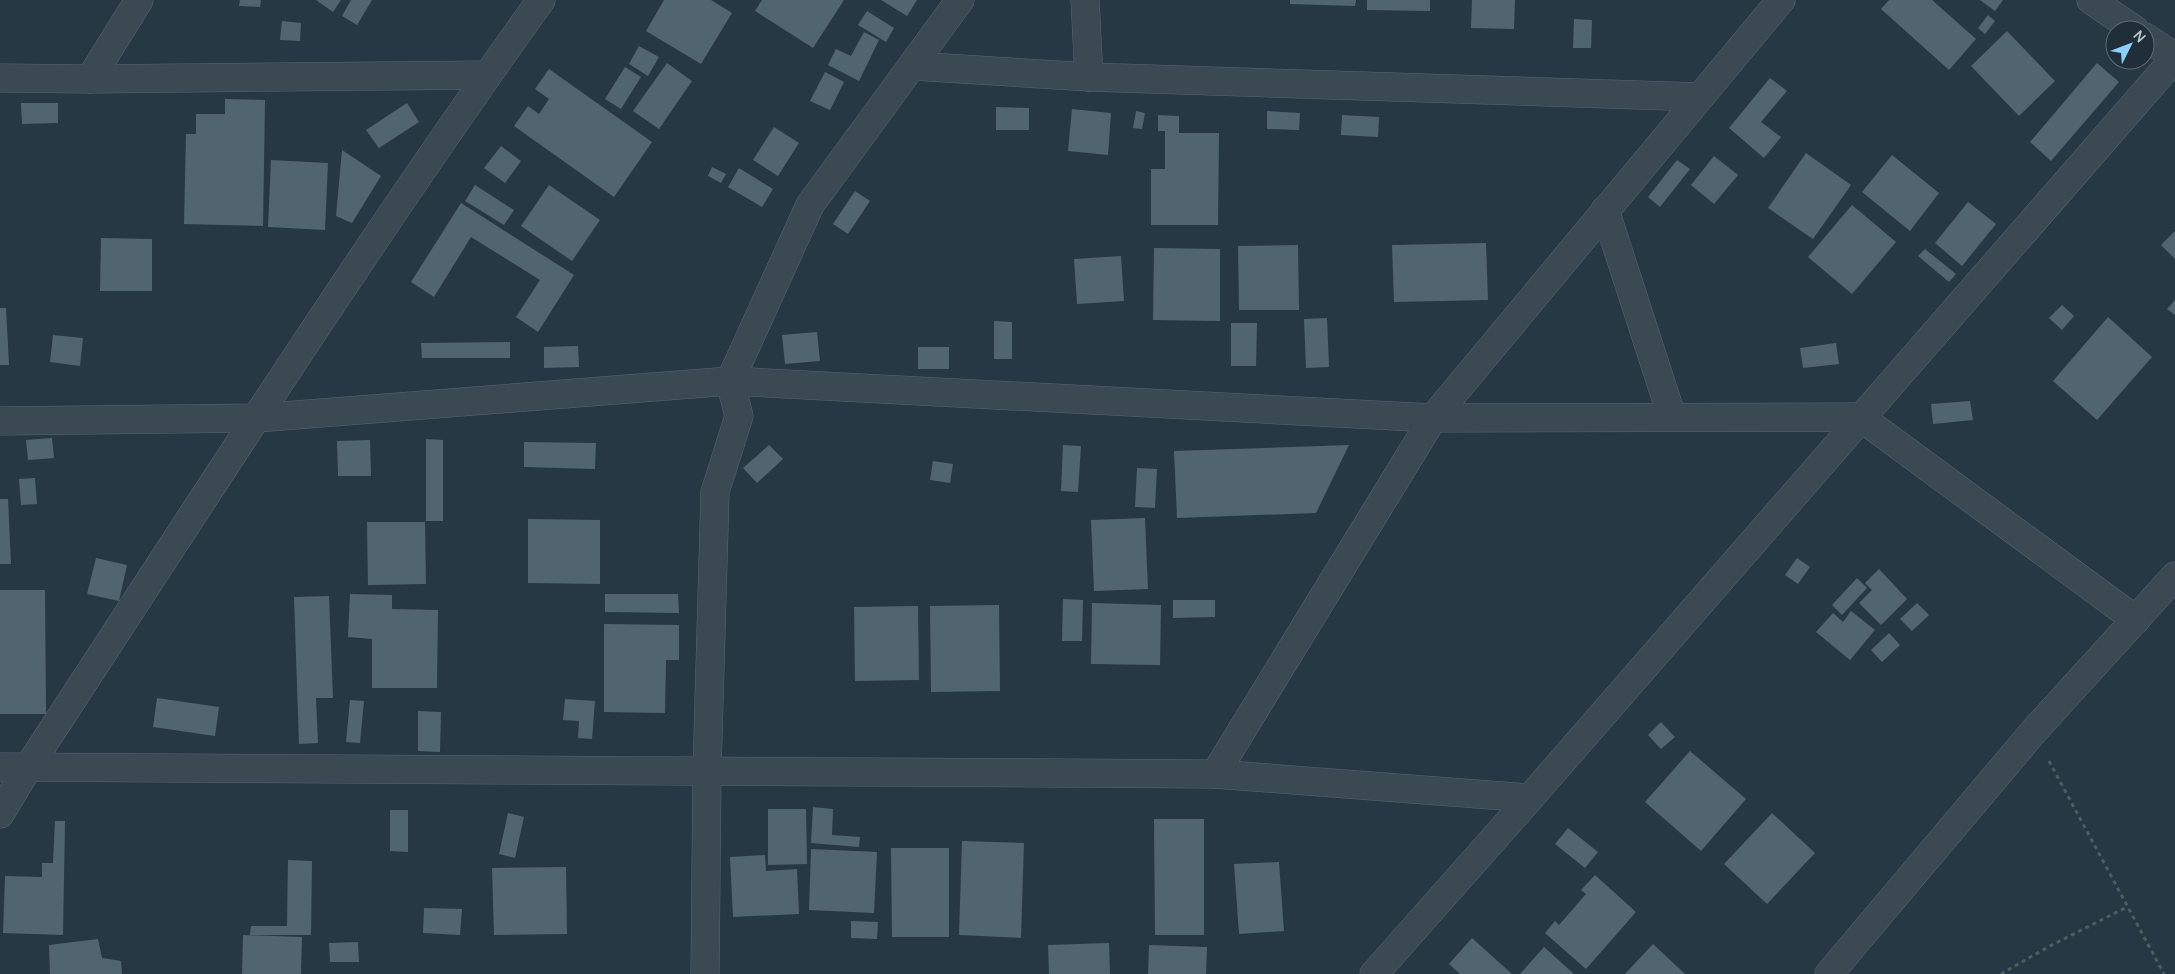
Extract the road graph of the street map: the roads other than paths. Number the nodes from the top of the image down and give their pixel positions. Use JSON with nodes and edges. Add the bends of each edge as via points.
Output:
{"nodes":[{"id":1,"x":140,"y":0,"type":"edge"},
{"id":2,"x":541,"y":0,"type":"edge"},
{"id":3,"x":960,"y":0,"type":"edge"},
{"id":4,"x":1085,"y":0,"type":"edge"},
{"id":5,"x":1781,"y":0,"type":"edge"},
{"id":6,"x":2091,"y":0,"type":"edge"},
{"id":7,"x":2120,"y":20,"type":"edge"},
{"id":8,"x":2155,"y":44,"type":"edge"},
{"id":9,"x":2175,"y":57,"type":"edge"},
{"id":10,"x":913,"y":66,"type":"junction"},
{"id":11,"x":487,"y":75,"type":"junction"},
{"id":12,"x":1089,"y":77,"type":"junction"},
{"id":13,"x":0,"y":78,"type":"edge"},
{"id":14,"x":90,"y":79,"type":"junction"},
{"id":15,"x":1699,"y":96,"type":"junction"},
{"id":16,"x":1605,"y":210,"type":"junction"},
{"id":17,"x":730,"y":381,"type":"junction"},
{"id":18,"x":1672,"y":417,"type":"junction"},
{"id":19,"x":1860,"y":417,"type":"junction"},
{"id":20,"x":257,"y":418,"type":"junction"},
{"id":21,"x":1433,"y":418,"type":"junction"},
{"id":22,"x":0,"y":421,"type":"edge"},
{"id":23,"x":2175,"y":576,"type":"edge"},
{"id":24,"x":2136,"y":620,"type":"junction"},
{"id":25,"x":29,"y":766,"type":"junction"},
{"id":26,"x":0,"y":767,"type":"edge"},
{"id":27,"x":707,"y":772,"type":"junction"},
{"id":28,"x":1215,"y":774,"type":"junction"},
{"id":29,"x":1530,"y":798,"type":"junction"},
{"id":30,"x":0,"y":814,"type":"edge"},
{"id":31,"x":705,"y":974,"type":"edge"},
{"id":32,"x":1374,"y":974,"type":"edge"},
{"id":33,"x":1829,"y":974,"type":"edge"}],
"edges":[{"from":1,"to":14,"type":"street"},
{"from":2,"to":11,"type":"street"},
{"from":3,"to":10,"type":"street"},
{"from":4,"to":12,"type":"street"},
{"from":5,"to":15,"type":"street"},
{"from":6,"to":7,"type":"street"},
{"from":8,"to":9,"type":"street"},
{"from":9,"to":19,"type":"street"},
{"from":10,"to":12,"type":"street"},
{"from":10,"to":17,"type":"street","via":[[810,205]]},
{"from":11,"to":14,"type":"street"},
{"from":11,"to":20,"type":"street"},
{"from":12,"to":15,"type":"street"},
{"from":13,"to":14,"type":"street"},
{"from":15,"to":16,"type":"street"},
{"from":16,"to":18,"type":"street"},
{"from":16,"to":21,"type":"street"},
{"from":17,"to":20,"type":"street"},
{"from":17,"to":21,"type":"street"},
{"from":17,"to":27,"type":"street","via":[[739,416],[715,492]]},
{"from":18,"to":19,"type":"street"},
{"from":18,"to":21,"type":"street"},
{"from":19,"to":24,"type":"street"},
{"from":19,"to":29,"type":"street"},
{"from":20,"to":22,"type":"street"},
{"from":20,"to":25,"type":"street"},
{"from":21,"to":28,"type":"street"},
{"from":23,"to":24,"type":"street"},
{"from":24,"to":33,"type":"street","via":[[2034,732]]},
{"from":25,"to":26,"type":"street"},
{"from":25,"to":27,"type":"street"},
{"from":25,"to":30,"type":"street"},
{"from":27,"to":28,"type":"street"},
{"from":27,"to":31,"type":"street"},
{"from":28,"to":29,"type":"street"},
{"from":29,"to":32,"type":"street"}]}
